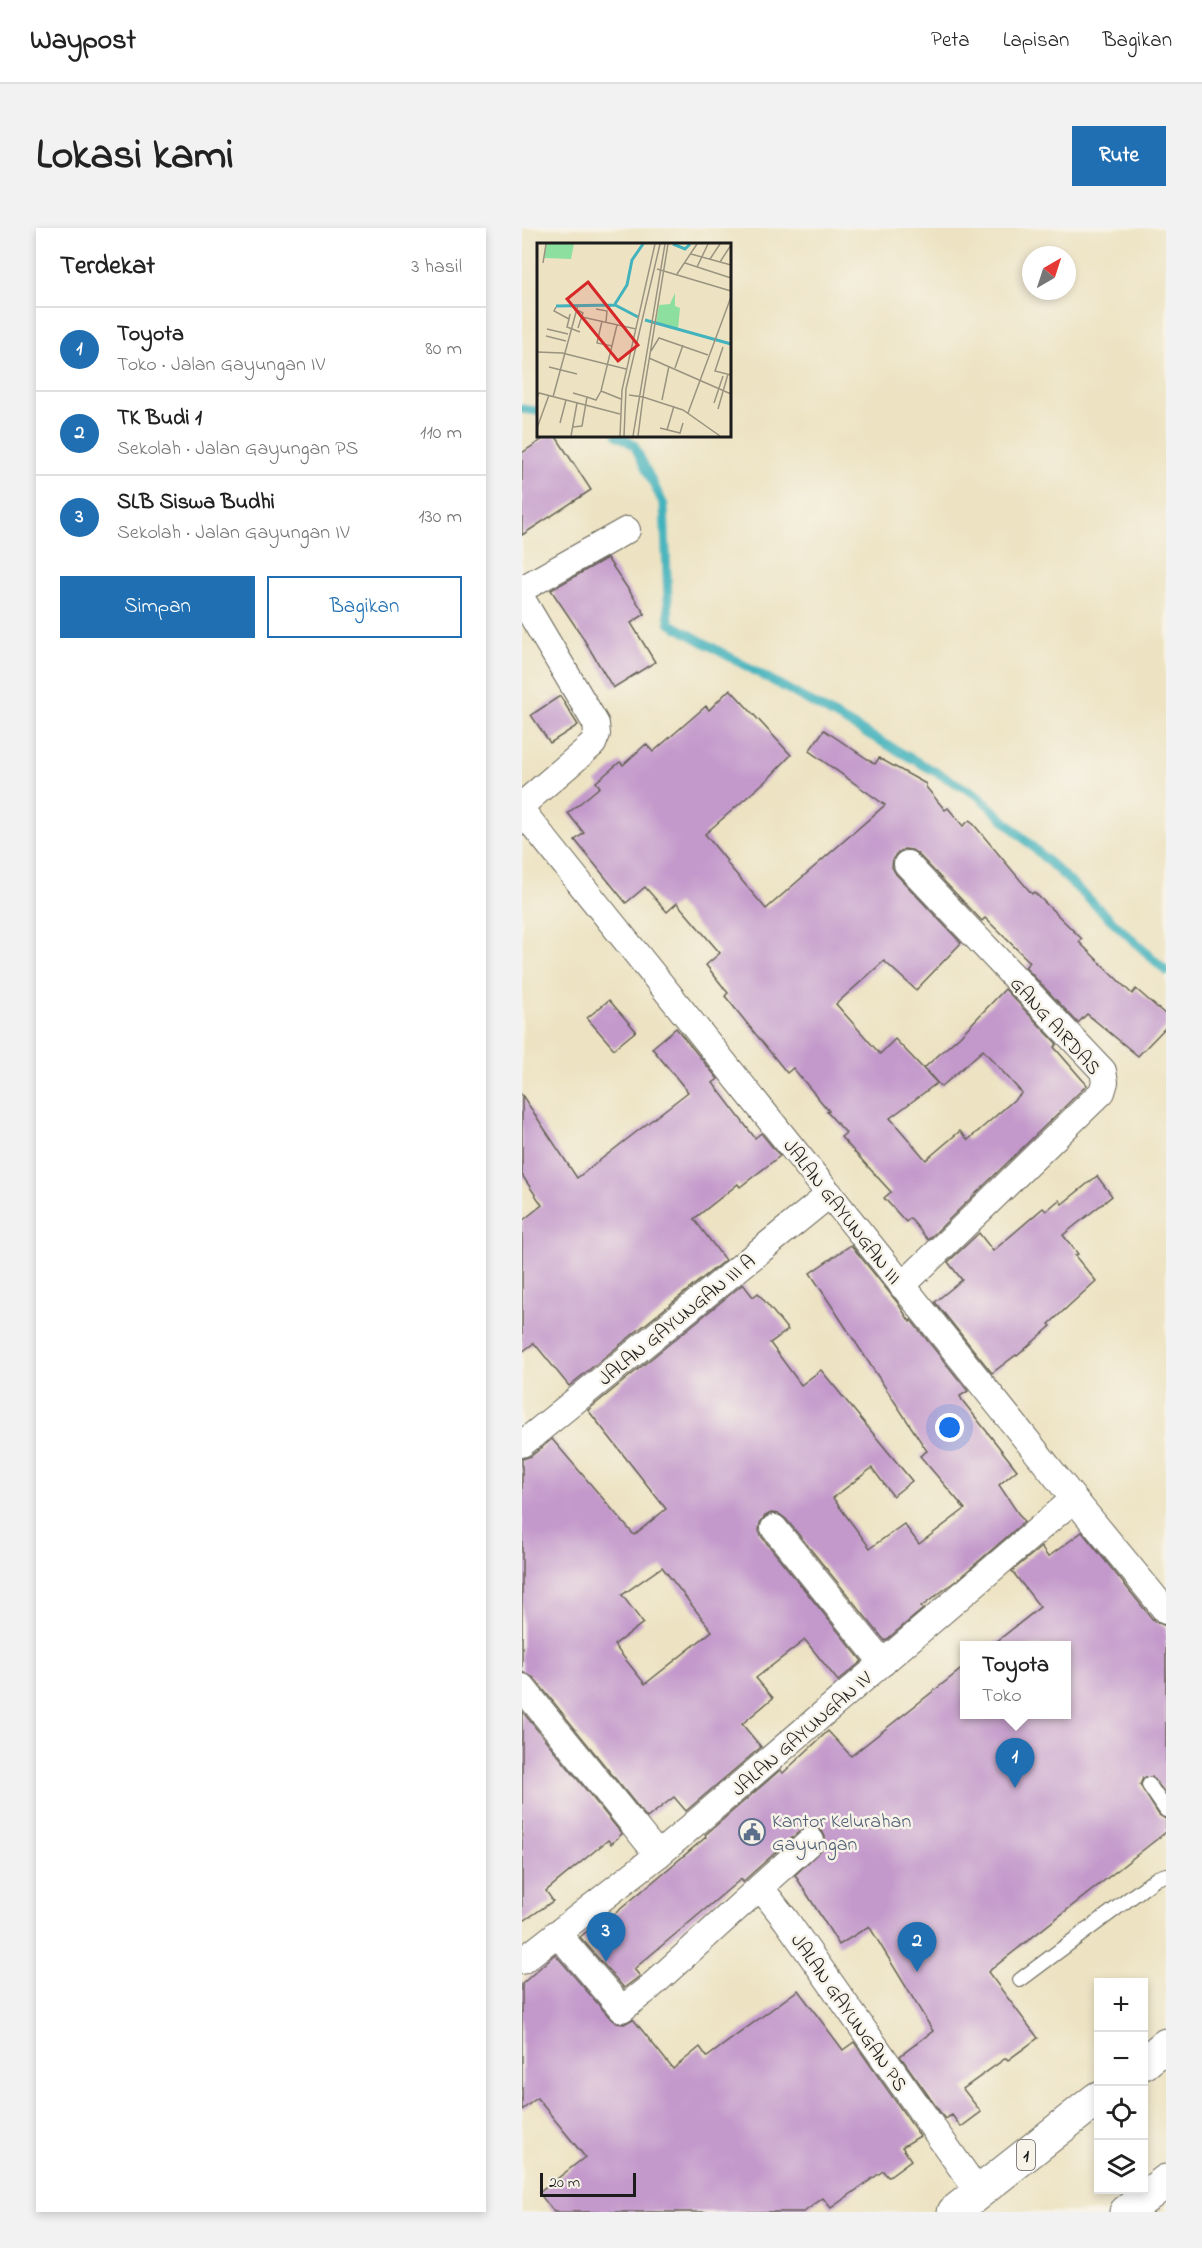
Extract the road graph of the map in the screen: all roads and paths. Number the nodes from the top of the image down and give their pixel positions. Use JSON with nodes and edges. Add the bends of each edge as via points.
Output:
{"nodes":[{"id":1,"x":627,"y":530,"type":"dead end"},
{"id":2,"x":522,"y":589,"type":"edge"},
{"id":3,"x":522,"y":599,"type":"edge"},
{"id":4,"x":522,"y":805,"type":"edge"},
{"id":5,"x":522,"y":811,"type":"edge"},
{"id":6,"x":907,"y":864,"type":"dead end"},
{"id":7,"x":830,"y":1194,"type":"junction"},
{"id":8,"x":902,"y":1286,"type":"junction"},
{"id":9,"x":522,"y":1444,"type":"edge"},
{"id":10,"x":1074,"y":1499,"type":"junction"},
{"id":11,"x":774,"y":1528,"type":"dead end"},
{"id":12,"x":1166,"y":1611,"type":"edge"},
{"id":13,"x":883,"y":1663,"type":"junction"},
{"id":14,"x":522,"y":1687,"type":"edge"},
{"id":15,"x":1149,"y":1785,"type":"dead end"},
{"id":16,"x":1166,"y":1810,"type":"edge"},
{"id":17,"x":811,"y":1841,"type":"dead end"},
{"id":18,"x":658,"y":1855,"type":"junction"},
{"id":19,"x":1166,"y":1875,"type":"edge"},
{"id":20,"x":760,"y":1887,"type":"junction"},
{"id":21,"x":557,"y":1933,"type":"junction"},
{"id":22,"x":522,"y":1961,"type":"edge"},
{"id":23,"x":1020,"y":1980,"type":"dead end"},
{"id":24,"x":1166,"y":2045,"type":"edge"},
{"id":25,"x":1148,"y":2059,"type":"edge"},
{"id":26,"x":1094,"y":2101,"type":"edge"},
{"id":27,"x":1166,"y":2181,"type":"edge"},
{"id":28,"x":966,"y":2203,"type":"edge"},
{"id":29,"x":1126,"y":2212,"type":"edge"}],
"edges":[{"from":1,"to":2,"type":"street"},
{"from":3,"to":4,"type":"street","via":[[596,724],[597,734],[593,744]]},
{"from":5,"to":7,"type":"street","name":"JALAN GAYUNGAN III"},
{"from":6,"to":8,"type":"street","name":"GANG AIRDAS","via":[[1103,1071],[1105,1082],[1102,1092]]},
{"from":7,"to":8,"type":"street","name":"JALAN GAYUNGAN III"},
{"from":7,"to":9,"type":"street","name":"JALAN GAYUNGAN III A"},
{"from":8,"to":10,"type":"street","name":"JALAN GAYUNGAN III"},
{"from":10,"to":12,"type":"street","name":"JALAN GAYUNGAN III"},
{"from":10,"to":13,"type":"street","name":"JALAN GAYUNGAN IV"},
{"from":11,"to":13,"type":"street"},
{"from":13,"to":18,"type":"street","name":"JALAN GAYUNGAN IV"},
{"from":14,"to":18,"type":"street"},
{"from":15,"to":16,"type":"lane"},
{"from":17,"to":20,"type":"street"},
{"from":18,"to":21,"type":"street","name":"JALAN GAYUNGAN IV"},
{"from":19,"to":23,"type":"lane"},
{"from":20,"to":21,"type":"street","via":[[622,2009]]},
{"from":20,"to":28,"type":"street","name":"JALAN GAYUNGAN PS","via":[[786,1920]]},
{"from":21,"to":22,"type":"street","name":"JALAN GAYUNGAN IV"},
{"from":24,"to":25,"type":"highway"},
{"from":26,"to":28,"type":"highway","number":"1"},
{"from":27,"to":29,"type":"highway"}]}
